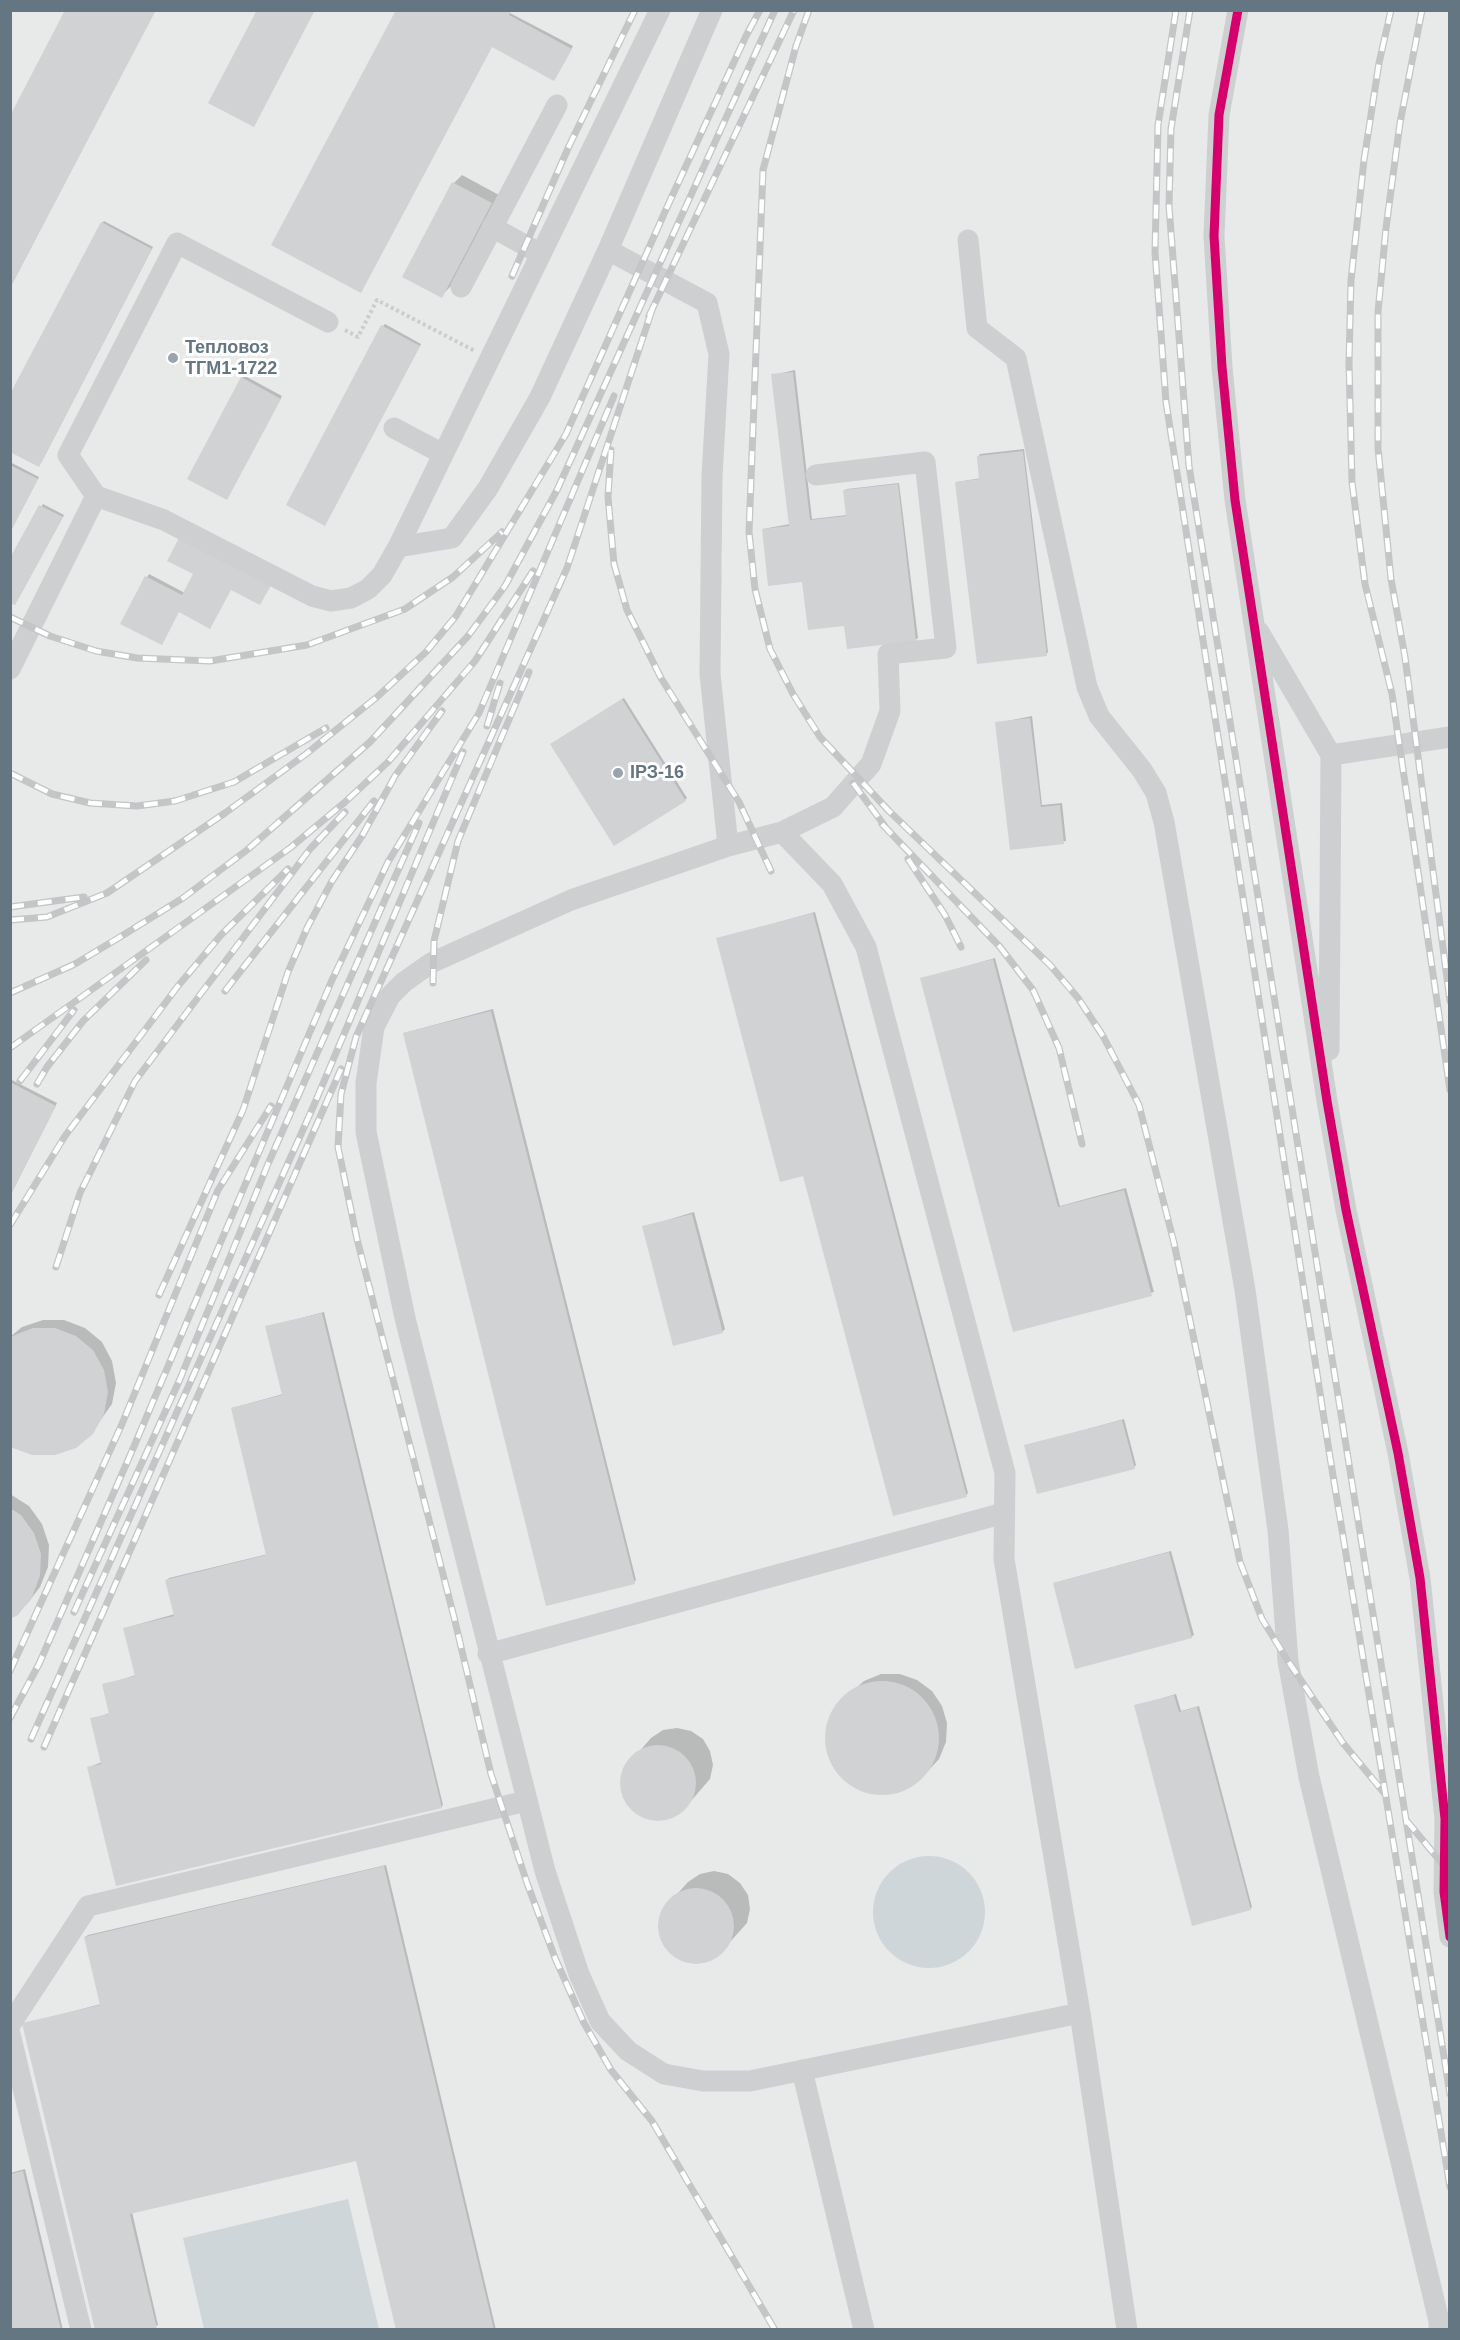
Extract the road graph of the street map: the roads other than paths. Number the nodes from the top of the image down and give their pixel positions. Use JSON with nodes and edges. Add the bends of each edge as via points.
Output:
{"nodes":[{"id":1,"x":660,"y":10,"type":"edge"},
{"id":2,"x":712,"y":10,"type":"edge"},
{"id":3,"x":1238,"y":10,"type":"edge"},
{"id":4,"x":557,"y":105,"type":"dead end"},
{"id":5,"x":492,"y":228,"type":"junction"},
{"id":6,"x":968,"y":240,"type":"dead end"},
{"id":7,"x":608,"y":250,"type":"junction"},
{"id":8,"x":541,"y":254,"type":"junction"},
{"id":9,"x":461,"y":287,"type":"dead end"},
{"id":10,"x":328,"y":321,"type":"dead end"},
{"id":11,"x":394,"y":428,"type":"dead end"},
{"id":12,"x":443,"y":454,"type":"junction"},
{"id":13,"x":816,"y":475,"type":"dead end"},
{"id":14,"x":96,"y":496,"type":"junction"},
{"id":15,"x":398,"y":546,"type":"junction"},
{"id":16,"x":1253,"y":622,"type":"junction"},
{"id":17,"x":10,"y":669,"type":"edge"},
{"id":18,"x":1449,"y":737,"type":"edge"},
{"id":19,"x":1331,"y":754,"type":"junction"},
{"id":20,"x":782,"y":832,"type":"junction"},
{"id":21,"x":728,"y":846,"type":"junction"},
{"id":22,"x":1327,"y":1101,"type":"junction"},
{"id":23,"x":1005,"y":1513,"type":"junction"},
{"id":24,"x":488,"y":1654,"type":"junction"},
{"id":25,"x":526,"y":1801,"type":"junction"},
{"id":26,"x":1449,"y":1937,"type":"edge"},
{"id":27,"x":1080,"y":2013,"type":"junction"},
{"id":28,"x":10,"y":2025,"type":"edge"},
{"id":29,"x":10,"y":2034,"type":"edge"},
{"id":30,"x":802,"y":2070,"type":"junction"},
{"id":31,"x":81,"y":2330,"type":"edge"},
{"id":32,"x":864,"y":2330,"type":"edge"},
{"id":33,"x":1127,"y":2330,"type":"edge"},
{"id":34,"x":1438,"y":2330,"type":"edge"}],
"edges":[{"from":1,"to":8,"type":"street"},
{"from":2,"to":7,"type":"street"},
{"from":3,"to":16,"type":"street","via":[[1219,115],[1214,236],[1235,500]]},
{"from":4,"to":5,"type":"street"},
{"from":5,"to":8,"type":"street"},
{"from":5,"to":9,"type":"street"},
{"from":6,"to":34,"type":"street","via":[[977,328],[1016,357],[1087,687],[1099,716],[1156,793],[1164,822],[1245,1290],[1278,1530],[1288,1661],[1309,1777],[1437,2310]]},
{"from":7,"to":15,"type":"street","via":[[540,398],[488,488],[452,538]]},
{"from":7,"to":21,"type":"street","via":[[707,303],[719,354],[712,476],[710,674]]},
{"from":8,"to":12,"type":"street"},
{"from":10,"to":14,"type":"street","via":[[177,243],[68,455]]},
{"from":11,"to":12,"type":"street"},
{"from":12,"to":15,"type":"street"},
{"from":13,"to":20,"type":"street","via":[[925,462],[946,648],[888,654],[890,711],[871,764],[833,807]]},
{"from":14,"to":15,"type":"street","via":[[164,520],[312,596],[331,601],[351,598],[368,589],[382,575]]},
{"from":14,"to":17,"type":"street"},
{"from":16,"to":19,"type":"street"},
{"from":16,"to":22,"type":"street"},
{"from":18,"to":19,"type":"street"},
{"from":19,"to":22,"type":"street"},
{"from":20,"to":21,"type":"street"},
{"from":20,"to":23,"type":"street","via":[[832,884],[866,947],[1005,1473]]},
{"from":21,"to":24,"type":"street","via":[[571,900],[431,963],[390,996],[374,1027],[366,1083],[366,1132],[405,1318]]},
{"from":22,"to":26,"type":"street","via":[[1398,1453],[1419,1578],[1445,1819],[1444,1892]]},
{"from":23,"to":24,"type":"street"},
{"from":23,"to":27,"type":"street","via":[[1004,1559]]},
{"from":24,"to":25,"type":"street"},
{"from":25,"to":28,"type":"street","via":[[88,1906]]},
{"from":25,"to":30,"type":"street","via":[[579,1974],[600,2021],[628,2051],[664,2074],[703,2081],[750,2081]]},
{"from":27,"to":30,"type":"street"},
{"from":27,"to":33,"type":"street"},
{"from":29,"to":31,"type":"street"},
{"from":30,"to":32,"type":"street"}]}
